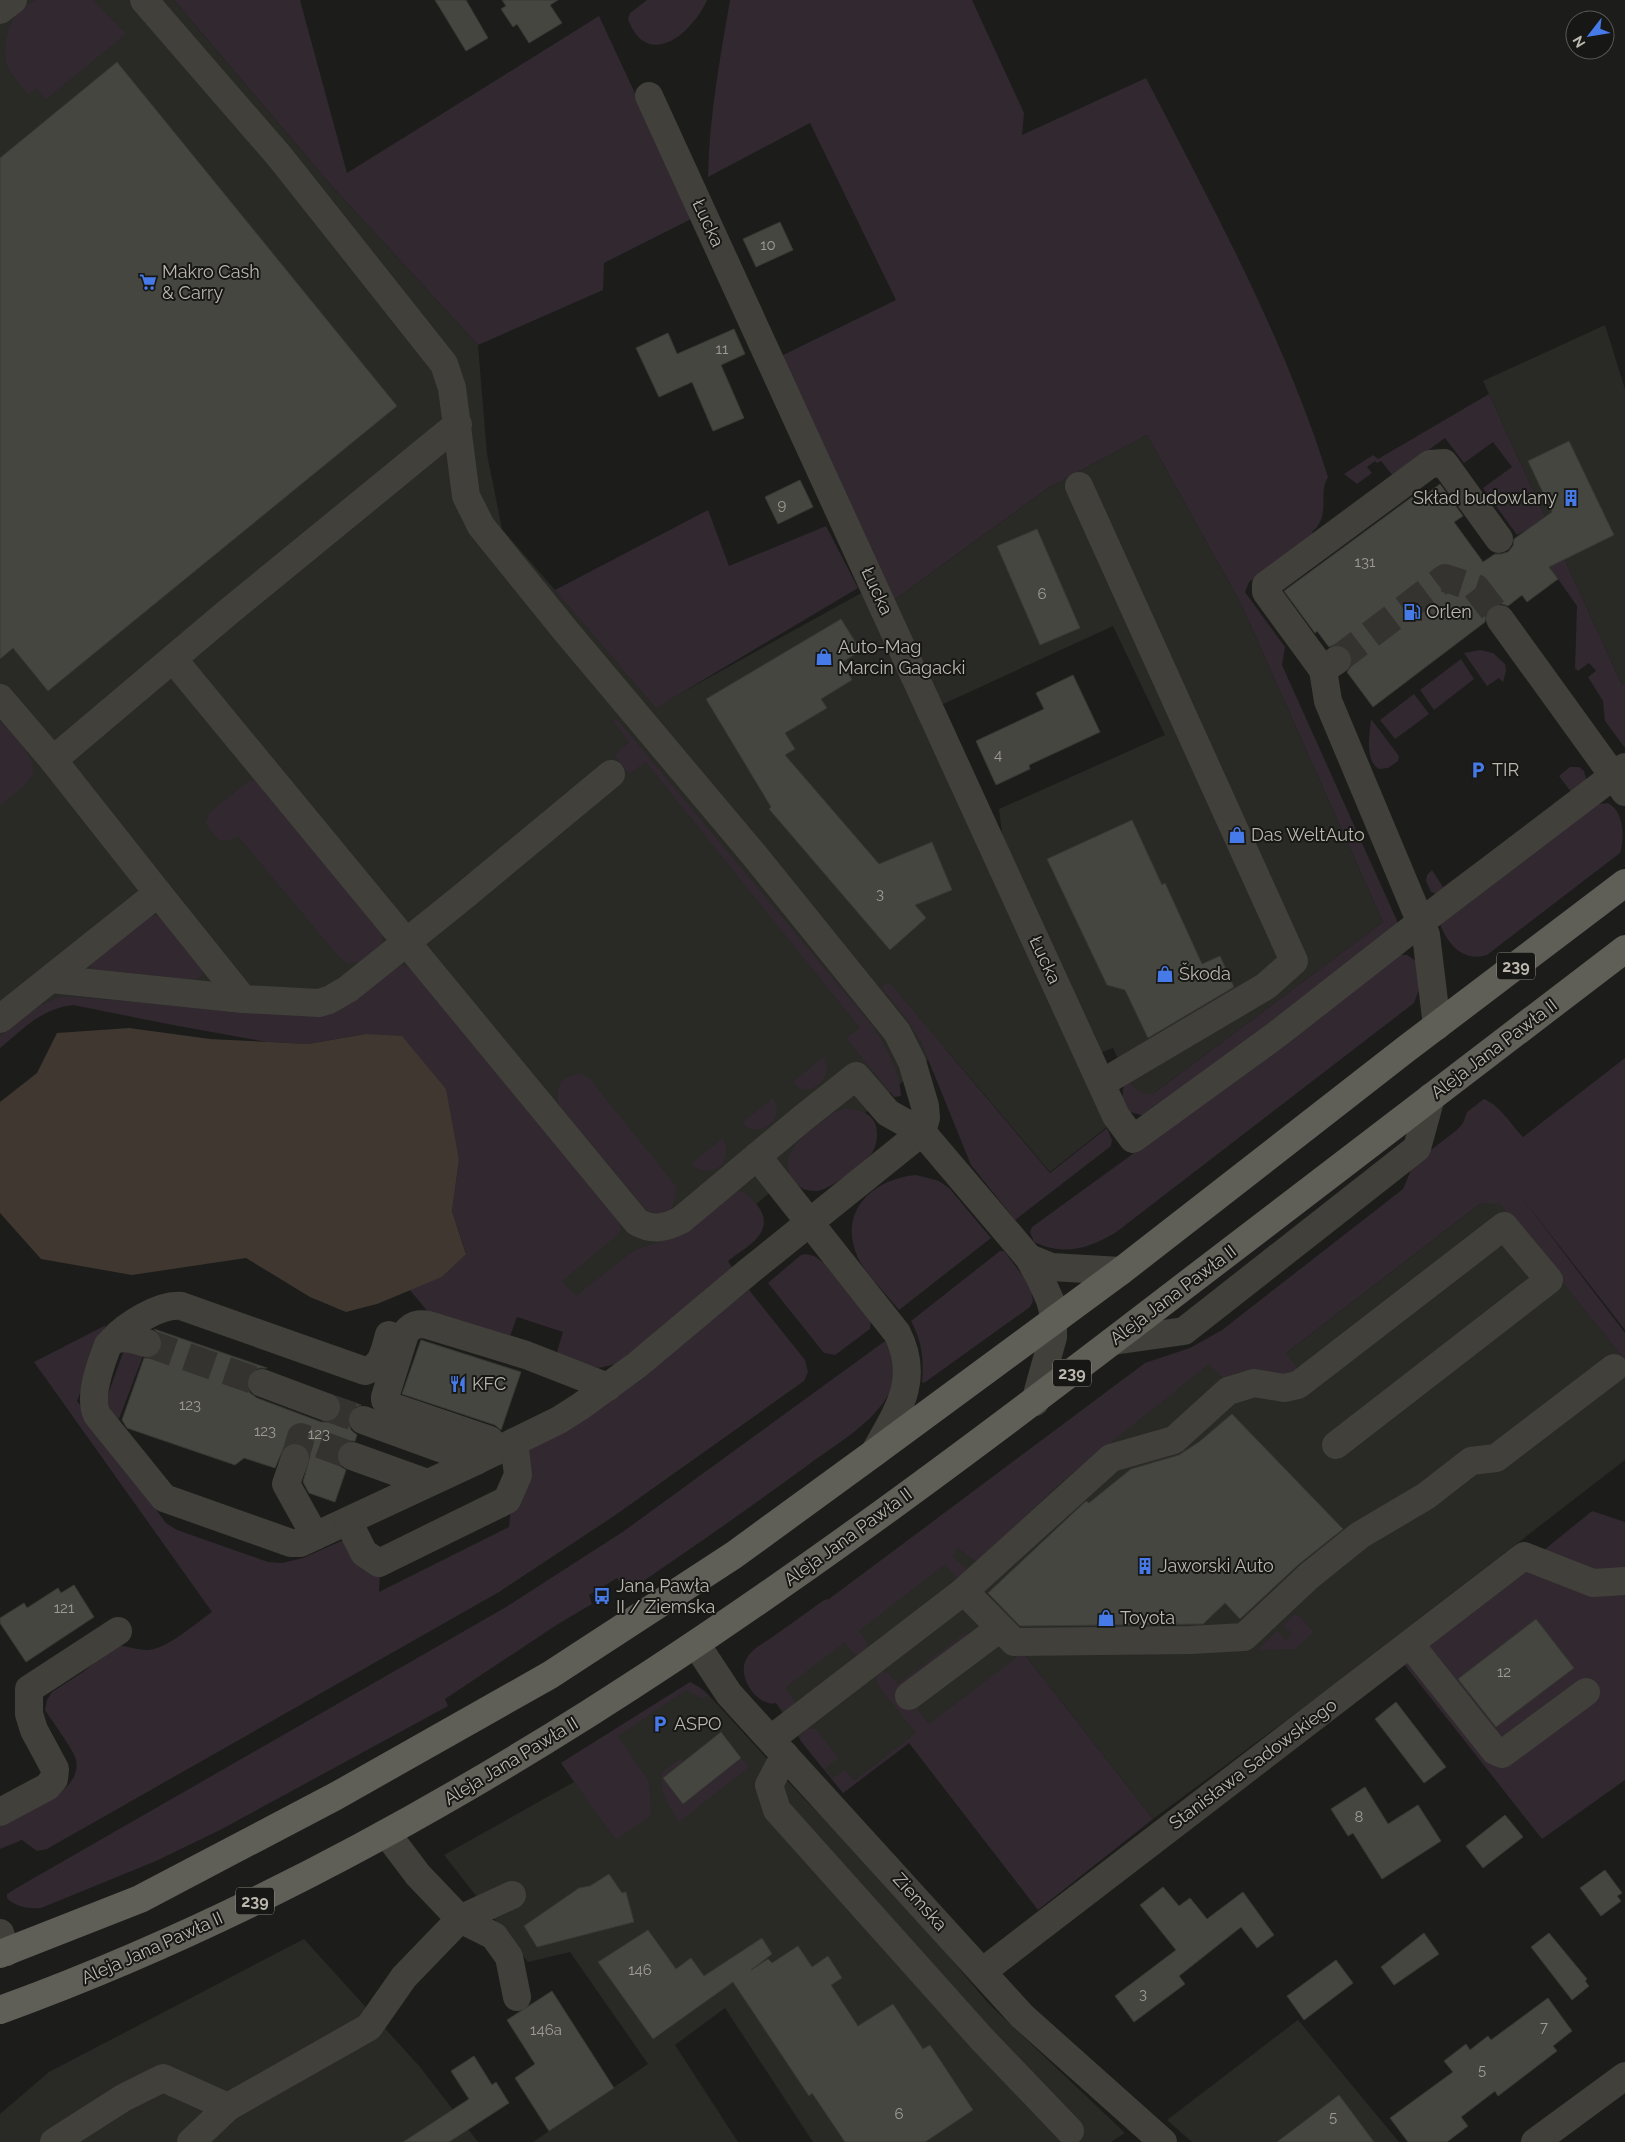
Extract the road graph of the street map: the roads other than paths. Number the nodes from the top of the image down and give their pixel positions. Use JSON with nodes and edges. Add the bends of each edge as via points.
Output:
{"nodes":[{"id":1,"x":13,"y":0,"type":"edge"},
{"id":2,"x":144,"y":0,"type":"edge"},
{"id":3,"x":0,"y":10,"type":"edge"},
{"id":4,"x":649,"y":96,"type":"dead end"},
{"id":5,"x":458,"y":424,"type":"junction"},
{"id":6,"x":1080,"y":486,"type":"dead end"},
{"id":7,"x":1499,"y":538,"type":"dead end"},
{"id":8,"x":1500,"y":619,"type":"tunnel mouth"},
{"id":9,"x":173,"y":659,"type":"junction"},
{"id":10,"x":0,"y":698,"type":"edge"},
{"id":11,"x":52,"y":760,"type":"junction"},
{"id":12,"x":611,"y":774,"type":"dead end"},
{"id":13,"x":1621,"y":778,"type":"edge"},
{"id":14,"x":1625,"y":883,"type":"edge"},
{"id":15,"x":158,"y":893,"type":"junction"},
{"id":16,"x":1421,"y":922,"type":"junction"},
{"id":17,"x":407,"y":941,"type":"junction"},
{"id":18,"x":1625,"y":949,"type":"edge"},
{"id":19,"x":51,"y":979,"type":"junction"},
{"id":20,"x":243,"y":999,"type":"junction"},
{"id":21,"x":0,"y":1018,"type":"edge"},
{"id":22,"x":1437,"y":1026,"type":"junction"},
{"id":23,"x":1102,"y":1083,"type":"junction"},
{"id":24,"x":922,"y":1132,"type":"junction"},
{"id":25,"x":756,"y":1156,"type":"junction"},
{"id":26,"x":810,"y":1224,"type":"junction"},
{"id":27,"x":1029,"y":1258,"type":"junction"},
{"id":28,"x":1121,"y":1271,"type":"junction"},
{"id":29,"x":1053,"y":1320,"type":"junction"},
{"id":30,"x":423,"y":1324,"type":"junction"},
{"id":31,"x":113,"y":1340,"type":"junction"},
{"id":32,"x":147,"y":1343,"type":"tunnel mouth"},
{"id":33,"x":1614,"y":1368,"type":"dead end"},
{"id":34,"x":262,"y":1383,"type":"tunnel mouth"},
{"id":35,"x":608,"y":1387,"type":"junction"},
{"id":36,"x":1035,"y":1402,"type":"junction"},
{"id":37,"x":326,"y":1407,"type":"tunnel mouth"},
{"id":38,"x":363,"y":1420,"type":"tunnel mouth"},
{"id":39,"x":1336,"y":1446,"type":"dead end"},
{"id":40,"x":496,"y":1451,"type":"junction"},
{"id":41,"x":874,"y":1454,"type":"junction"},
{"id":42,"x":352,"y":1456,"type":"tunnel mouth"},
{"id":43,"x":295,"y":1458,"type":"tunnel mouth"},
{"id":44,"x":427,"y":1483,"type":"junction"},
{"id":45,"x":348,"y":1521,"type":"junction"},
{"id":46,"x":315,"y":1536,"type":"junction"},
{"id":47,"x":1625,"y":1581,"type":"edge"},
{"id":48,"x":964,"y":1591,"type":"junction"},
{"id":49,"x":1000,"y":1628,"type":"junction"},
{"id":50,"x":118,"y":1632,"type":"dead end"},
{"id":51,"x":696,"y":1644,"type":"junction"},
{"id":52,"x":1410,"y":1644,"type":"junction"},
{"id":53,"x":1586,"y":1692,"type":"dead end"},
{"id":54,"x":909,"y":1696,"type":"dead end"},
{"id":55,"x":778,"y":1747,"type":"junction"},
{"id":56,"x":0,"y":1812,"type":"edge"},
{"id":57,"x":387,"y":1834,"type":"junction"},
{"id":58,"x":512,"y":1895,"type":"dead end"},
{"id":59,"x":460,"y":1919,"type":"junction"},
{"id":60,"x":2,"y":1946,"type":"edge"},
{"id":61,"x":982,"y":1972,"type":"junction"},
{"id":62,"x":517,"y":1997,"type":"dead end"},
{"id":63,"x":0,"y":2010,"type":"edge"},
{"id":64,"x":1625,"y":2076,"type":"edge"},
{"id":65,"x":228,"y":2106,"type":"junction"},
{"id":66,"x":1070,"y":2131,"type":"dead end"},
{"id":67,"x":54,"y":2142,"type":"edge"},
{"id":68,"x":191,"y":2142,"type":"edge"},
{"id":69,"x":1163,"y":2142,"type":"edge"},
{"id":70,"x":1535,"y":2142,"type":"edge"}],
"edges":[{"from":1,"to":3,"type":"street"},
{"from":2,"to":5,"type":"street","via":[[280,157],[444,364]]},
{"from":4,"to":23,"type":"street","name":"Łucka"},
{"from":5,"to":9,"type":"street"},
{"from":5,"to":24,"type":"street","via":[[466,496],[481,526],[897,1032],[920,1086],[926,1118]]},
{"from":6,"to":23,"type":"street","via":[[1294,961],[1266,986]]},
{"from":7,"to":16,"type":"street","via":[[1444,464],[1430,464],[1266,585],[1266,592],[1330,665],[1328,701]]},
{"from":8,"to":13,"type":"street"},
{"from":9,"to":11,"type":"street"},
{"from":9,"to":17,"type":"street"},
{"from":10,"to":11,"type":"street"},
{"from":11,"to":15,"type":"street"},
{"from":12,"to":17,"type":"street"},
{"from":13,"to":16,"type":"street"},
{"from":14,"to":22,"type":"main road","number":"239"},
{"from":15,"to":19,"type":"street"},
{"from":15,"to":20,"type":"street"},
{"from":16,"to":22,"type":"street","via":[[1426,935]]},
{"from":16,"to":23,"type":"street","name":"Łucka","via":[[1276,1035],[1133,1139],[1116,1116]]},
{"from":17,"to":20,"type":"street","via":[[348,989],[329,1000],[319,1003]]},
{"from":17,"to":25,"type":"street","via":[[637,1222],[664,1228],[681,1220]]},
{"from":18,"to":36,"type":"main road","name":"Aleja Jana Pawła II","number":"239"},
{"from":19,"to":20,"type":"street"},
{"from":19,"to":21,"type":"street"},
{"from":22,"to":28,"type":"main road","number":"239"},
{"from":24,"to":25,"type":"street","via":[[888,1113],[856,1076]]},
{"from":24,"to":26,"type":"street"},
{"from":24,"to":27,"type":"street"},
{"from":25,"to":26,"type":"street"},
{"from":26,"to":35,"type":"street"},
{"from":26,"to":41,"type":"street","via":[[897,1333],[904,1348],[908,1365],[907,1384],[900,1407]]},
{"from":27,"to":28,"type":"street","via":[[1051,1267]]},
{"from":27,"to":29,"type":"street","via":[[1050,1300]]},
{"from":28,"to":29,"type":"main road","number":"239"},
{"from":29,"to":36,"type":"street","via":[[1053,1337]]},
{"from":29,"to":41,"type":"main road","number":"239"},
{"from":30,"to":31,"type":"street","via":[[401,1318],[395,1321],[379,1364],[365,1371],[181,1306],[166,1308],[127,1326]]},
{"from":30,"to":35,"type":"street","via":[[526,1355]]},
{"from":30,"to":40,"type":"street","via":[[412,1326],[405,1334],[385,1400],[390,1406],[490,1440]]},
{"from":31,"to":32,"type":"street","via":[[126,1338]]},
{"from":31,"to":46,"type":"street","via":[[105,1353],[93,1402],[97,1415],[164,1498],[291,1543],[300,1543]]},
{"from":33,"to":49,"type":"street","via":[[1496,1458],[1471,1461],[1426,1496],[1360,1535],[1309,1576],[1244,1637],[1014,1642]]},
{"from":34,"to":37,"type":"street"},
{"from":35,"to":40,"type":"street","via":[[559,1420]]},
{"from":36,"to":51,"type":"main road","name":"Aleja Jana Pawła II","number":"239"},
{"from":38,"to":40,"type":"street"},
{"from":39,"to":48,"type":"street","via":[[1549,1280],[1504,1226],[1298,1385],[1284,1388],[1254,1383],[1228,1391],[1174,1440],[1111,1458]]},
{"from":40,"to":44,"type":"street"},
{"from":40,"to":45,"type":"street","via":[[518,1475],[507,1500],[379,1562],[364,1553]]},
{"from":41,"to":60,"type":"main road","number":"239","via":[[734,1555],[550,1675],[471,1721],[140,1899]]},
{"from":42,"to":44,"type":"street"},
{"from":43,"to":46,"type":"street","via":[[286,1484]]},
{"from":44,"to":45,"type":"street"},
{"from":45,"to":46,"type":"street"},
{"from":47,"to":52,"type":"street","name":"Stanisława Sadowskiego","via":[[1593,1583],[1524,1556]]},
{"from":48,"to":49,"type":"street"},
{"from":48,"to":55,"type":"street"},
{"from":49,"to":54,"type":"street"},
{"from":50,"to":56,"type":"street","via":[[29,1689],[28,1714],[55,1769],[54,1779],[47,1787]]},
{"from":51,"to":55,"type":"street","name":"Ziemska","via":[[729,1694]]},
{"from":51,"to":57,"type":"main road","name":"Aleja Jana Pawła II","number":"239","via":[[499,1770]]},
{"from":52,"to":53,"type":"street","via":[[1495,1751],[1502,1754]]},
{"from":52,"to":61,"type":"street","name":"Stanisława Sadowskiego"},
{"from":55,"to":61,"type":"street","name":"Ziemska"},
{"from":55,"to":66,"type":"street","via":[[769,1785],[777,1810],[982,2039]]},
{"from":57,"to":59,"type":"street","via":[[418,1875]]},
{"from":57,"to":63,"type":"main road","name":"Aleja Jana Pawła II","number":"239","via":[[215,1920],[61,1988]]},
{"from":58,"to":59,"type":"street"},
{"from":59,"to":62,"type":"street","via":[[494,1936],[509,1957]]},
{"from":59,"to":65,"type":"street","via":[[404,1977],[369,2027]]},
{"from":61,"to":69,"type":"street","name":"Ziemska","via":[[1022,2016]]},
{"from":64,"to":70,"type":"street"},
{"from":65,"to":67,"type":"street","via":[[162,2078]]},
{"from":65,"to":68,"type":"street"}]}
